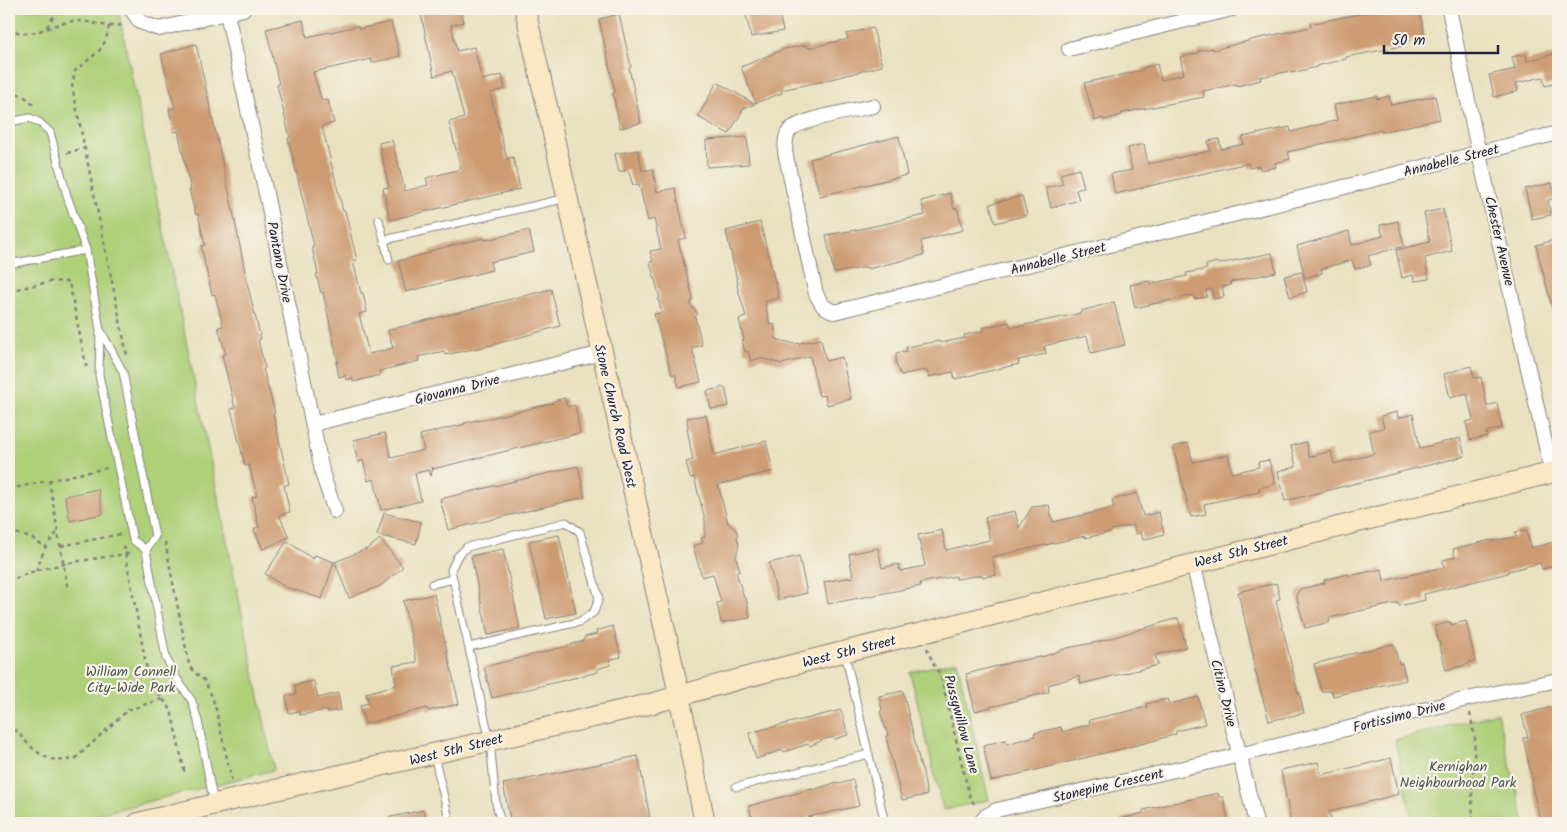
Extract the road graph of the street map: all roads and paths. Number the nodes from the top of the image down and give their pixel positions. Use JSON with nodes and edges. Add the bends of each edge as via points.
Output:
{"nodes":[{"id":1,"x":56,"y":9,"type":"edge"},
{"id":2,"x":243,"y":9,"type":"edge"},
{"id":3,"x":526,"y":9,"type":"edge"},
{"id":4,"x":1232,"y":9,"type":"edge"},
{"id":5,"x":1449,"y":9,"type":"edge"},
{"id":6,"x":134,"y":13,"type":"edge"},
{"id":7,"x":227,"y":13,"type":"junction"},
{"id":8,"x":9,"y":26,"type":"edge"},
{"id":9,"x":46,"y":28,"type":"junction"},
{"id":10,"x":1070,"y":49,"type":"dead end"},
{"id":11,"x":9,"y":92,"type":"edge"},
{"id":12,"x":873,"y":106,"type":"dead end"},
{"id":13,"x":9,"y":122,"type":"edge"},
{"id":14,"x":40,"y":123,"type":"junction"},
{"id":15,"x":1558,"y":133,"type":"edge"},
{"id":16,"x":85,"y":148,"type":"dead end"},
{"id":17,"x":1480,"y":154,"type":"junction"},
{"id":18,"x":56,"y":155,"type":"junction"},
{"id":19,"x":567,"y":198,"type":"junction"},
{"id":20,"x":379,"y":220,"type":"dead end"},
{"id":21,"x":384,"y":240,"type":"junction"},
{"id":22,"x":86,"y":250,"type":"junction"},
{"id":23,"x":389,"y":260,"type":"dead end"},
{"id":24,"x":9,"y":264,"type":"edge"},
{"id":25,"x":100,"y":330,"type":"junction"},
{"id":26,"x":602,"y":353,"type":"junction"},
{"id":27,"x":313,"y":424,"type":"junction"},
{"id":28,"x":108,"y":468,"type":"dead end"},
{"id":29,"x":1555,"y":472,"type":"edge"},
{"id":30,"x":49,"y":480,"type":"junction"},
{"id":31,"x":9,"y":489,"type":"edge"},
{"id":32,"x":335,"y":511,"type":"dead end"},
{"id":33,"x":9,"y":531,"type":"edge"},
{"id":34,"x":58,"y":531,"type":"junction"},
{"id":35,"x":121,"y":534,"type":"dead end"},
{"id":36,"x":165,"y":545,"type":"dead end"},
{"id":37,"x":61,"y":546,"type":"junction"},
{"id":38,"x":46,"y":548,"type":"junction"},
{"id":39,"x":146,"y":550,"type":"junction"},
{"id":40,"x":1193,"y":563,"type":"junction"},
{"id":41,"x":64,"y":565,"type":"junction"},
{"id":42,"x":36,"y":571,"type":"junction"},
{"id":43,"x":453,"y":579,"type":"junction"},
{"id":44,"x":9,"y":583,"type":"edge"},
{"id":45,"x":432,"y":584,"type":"dead end"},
{"id":46,"x":68,"y":591,"type":"dead end"},
{"id":47,"x":922,"y":633,"type":"junction"},
{"id":48,"x":469,"y":647,"type":"junction"},
{"id":49,"x":844,"y":651,"type":"junction"},
{"id":50,"x":1558,"y":680,"type":"edge"},
{"id":51,"x":679,"y":696,"type":"junction"},
{"id":52,"x":162,"y":699,"type":"dead end"},
{"id":53,"x":1467,"y":699,"type":"junction"},
{"id":54,"x":9,"y":723,"type":"edge"},
{"id":55,"x":490,"y":740,"type":"junction"},
{"id":56,"x":869,"y":754,"type":"junction"},
{"id":57,"x":1240,"y":754,"type":"junction"},
{"id":58,"x":434,"y":755,"type":"junction"},
{"id":59,"x":736,"y":787,"type":"dead end"},
{"id":60,"x":214,"y":804,"type":"junction"},
{"id":61,"x":983,"y":820,"type":"edge"},
{"id":62,"x":138,"y":823,"type":"edge"},
{"id":63,"x":450,"y":823,"type":"edge"},
{"id":64,"x":500,"y":823,"type":"edge"},
{"id":65,"x":705,"y":823,"type":"edge"},
{"id":66,"x":885,"y":823,"type":"edge"},
{"id":67,"x":1256,"y":823,"type":"edge"},
{"id":68,"x":1473,"y":823,"type":"edge"}],
"edges":[{"from":1,"to":9,"type":"path"},
{"from":2,"to":7,"type":"street"},
{"from":3,"to":19,"type":"street","name":"Stone Church Road West"},
{"from":4,"to":10,"type":"street"},
{"from":5,"to":17,"type":"street","name":"Chester Avenue"},
{"from":6,"to":7,"type":"street","via":[[140,22],[159,29]]},
{"from":6,"to":9,"type":"path","via":[[125,24],[114,26],[69,21]]},
{"from":7,"to":27,"type":"street","name":"Pantano Drive"},
{"from":8,"to":9,"type":"path","via":[[24,35]]},
{"from":11,"to":14,"type":"path","via":[[20,94],[32,104]]},
{"from":12,"to":17,"type":"street","name":"Annabelle Street","via":[[803,123],[789,131],[785,142],[816,294],[823,306],[834,312]]},
{"from":13,"to":14,"type":"lane","via":[[30,118]]},
{"from":14,"to":18,"type":"lane","via":[[50,132]]},
{"from":15,"to":17,"type":"street","name":"Annabelle Street"},
{"from":16,"to":18,"type":"path"},
{"from":17,"to":29,"type":"street","name":"Chester Avenue"},
{"from":18,"to":22,"type":"lane"},
{"from":19,"to":21,"type":"lane"},
{"from":19,"to":26,"type":"street","name":"Stone Church Road West"},
{"from":20,"to":21,"type":"lane"},
{"from":21,"to":23,"type":"lane"},
{"from":22,"to":24,"type":"lane"},
{"from":22,"to":25,"type":"lane"},
{"from":25,"to":39,"type":"lane","via":[[98,375],[133,540]]},
{"from":25,"to":39,"type":"lane","via":[[123,372],[155,536]]},
{"from":26,"to":27,"type":"street","name":"Giovanna Drive"},
{"from":26,"to":51,"type":"street","name":"Stone Church Road West"},
{"from":27,"to":32,"type":"street","name":"Pantano Drive","via":[[326,486]]},
{"from":28,"to":30,"type":"path"},
{"from":29,"to":40,"type":"street","name":"West 5th Street"},
{"from":30,"to":31,"type":"path"},
{"from":30,"to":34,"type":"path"},
{"from":33,"to":38,"type":"path","via":[[34,538]]},
{"from":34,"to":37,"type":"path"},
{"from":34,"to":38,"type":"path"},
{"from":35,"to":37,"type":"path"},
{"from":36,"to":39,"type":"path"},
{"from":37,"to":41,"type":"path"},
{"from":38,"to":42,"type":"path"},
{"from":39,"to":41,"type":"path"},
{"from":39,"to":60,"type":"lane","via":[[166,658],[192,701]]},
{"from":40,"to":47,"type":"street","name":"West 5th Street"},
{"from":40,"to":57,"type":"street","name":"Citino Drive"},
{"from":41,"to":42,"type":"path"},
{"from":41,"to":46,"type":"path"},
{"from":42,"to":44,"type":"path","via":[[14,578]]},
{"from":43,"to":45,"type":"lane"},
{"from":43,"to":48,"type":"lane"},
{"from":43,"to":48,"type":"lane","via":[[451,570],[467,547],[566,522],[580,532],[599,598],[594,612],[579,622]]},
{"from":47,"to":49,"type":"street","name":"West 5th Street"},
{"from":47,"to":61,"type":"path","name":"Pussywillow Lane","via":[[941,677],[970,798]]},
{"from":48,"to":55,"type":"lane"},
{"from":49,"to":51,"type":"street","name":"West 5th Street"},
{"from":49,"to":56,"type":"lane"},
{"from":50,"to":53,"type":"street","name":"Fortissimo Drive"},
{"from":51,"to":55,"type":"street","name":"West 5th Street"},
{"from":51,"to":65,"type":"street","name":"Stone Church Road West"},
{"from":52,"to":54,"type":"path","via":[[128,710],[76,758],[69,760],[53,760],[40,755]]},
{"from":53,"to":57,"type":"street","name":"Fortissimo Drive"},
{"from":53,"to":68,"type":"path","via":[[1475,739]]},
{"from":55,"to":58,"type":"street","name":"West 5th Street"},
{"from":55,"to":64,"type":"lane"},
{"from":56,"to":59,"type":"lane"},
{"from":56,"to":66,"type":"lane"},
{"from":57,"to":61,"type":"street","name":"Stonepine Crescent","via":[[997,810]]},
{"from":57,"to":67,"type":"street","name":"Citino Drive"},
{"from":58,"to":60,"type":"street","name":"West 5th Street"},
{"from":58,"to":63,"type":"lane"},
{"from":60,"to":62,"type":"street","name":"West 5th Street"}]}
